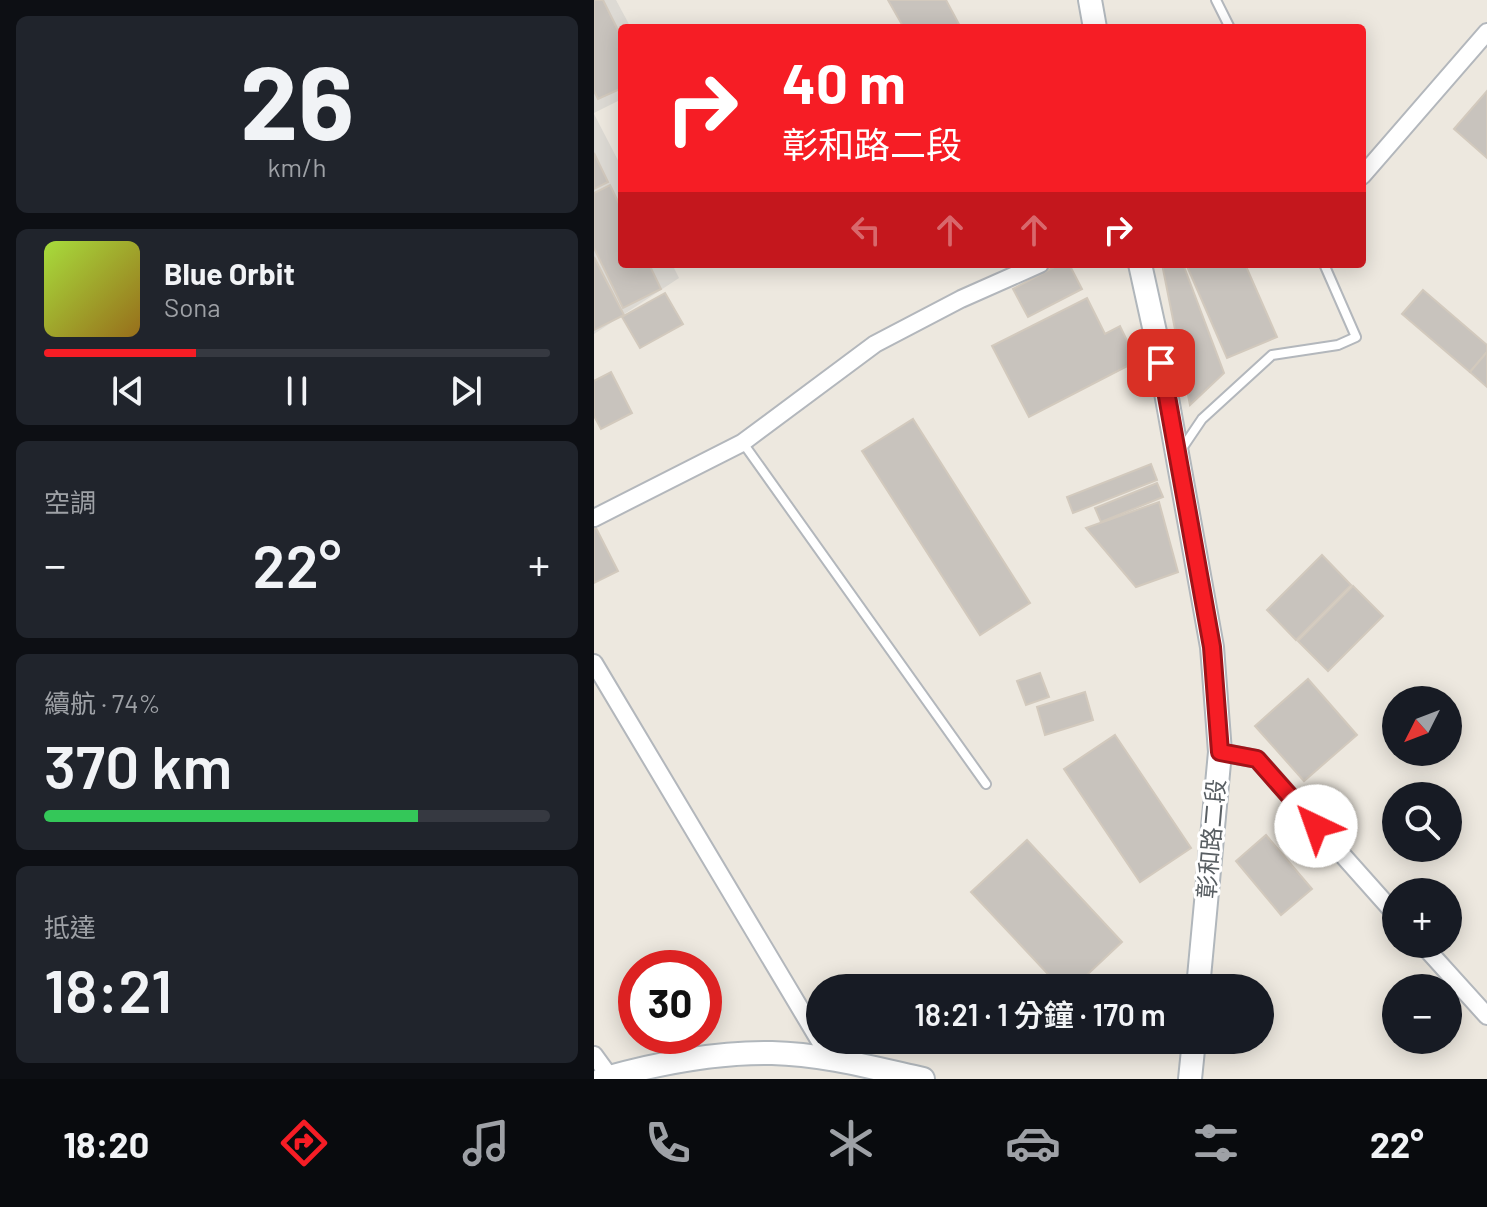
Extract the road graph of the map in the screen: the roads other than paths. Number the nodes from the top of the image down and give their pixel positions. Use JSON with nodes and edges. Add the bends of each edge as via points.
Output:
{"nodes":[{"id":1,"x":1090,"y":0,"type":"edge"},
{"id":2,"x":1216,"y":0,"type":"edge"},
{"id":3,"x":1094,"y":24,"type":"edge"},
{"id":4,"x":1228,"y":24,"type":"edge"},
{"id":5,"x":1487,"y":32,"type":"edge"},
{"id":6,"x":1366,"y":171,"type":"edge"},
{"id":7,"x":1031,"y":268,"type":"edge"},
{"id":8,"x":1141,"y":268,"type":"edge"},
{"id":9,"x":1326,"y":268,"type":"edge"},
{"id":10,"x":742,"y":443,"type":"junction"},
{"id":11,"x":1178,"y":454,"type":"junction"},
{"id":12,"x":594,"y":518,"type":"edge"},
{"id":13,"x":594,"y":663,"type":"edge"},
{"id":14,"x":1220,"y":752,"type":"junction"},
{"id":15,"x":986,"y":784,"type":"dead end"},
{"id":16,"x":1382,"y":899,"type":"edge"},
{"id":17,"x":1435,"y":958,"type":"edge"},
{"id":18,"x":1199,"y":974,"type":"edge"},
{"id":19,"x":1487,"y":1016,"type":"edge"},
{"id":20,"x":1193,"y":1054,"type":"edge"},
{"id":21,"x":594,"y":1055,"type":"edge"},
{"id":22,"x":831,"y":1060,"type":"junction"},
{"id":23,"x":606,"y":1078,"type":"edge"},
{"id":24,"x":923,"y":1079,"type":"edge"},
{"id":25,"x":1190,"y":1079,"type":"edge"}],
"edges":[{"from":1,"to":3,"type":"main road"},
{"from":2,"to":4,"type":"lane"},
{"from":5,"to":6,"type":"street"},
{"from":7,"to":10,"type":"street","via":[[875,344]]},
{"from":8,"to":11,"type":"main road","name":"彰和路二段"},
{"from":9,"to":11,"type":"lane","via":[[1356,337],[1338,345],[1272,355],[1202,419]]},
{"from":10,"to":12,"type":"street"},
{"from":10,"to":15,"type":"lane"},
{"from":11,"to":14,"type":"main road","name":"彰和路二段","via":[[1212,647]]},
{"from":13,"to":22,"type":"street"},
{"from":14,"to":16,"type":"street","via":[[1257,759]]},
{"from":14,"to":18,"type":"main road","name":"彰和路二段"},
{"from":17,"to":19,"type":"street"},
{"from":20,"to":25,"type":"main road"},
{"from":21,"to":23,"type":"street"},
{"from":22,"to":23,"type":"main road","via":[[772,1053],[686,1060]]},
{"from":22,"to":24,"type":"main road"}]}
